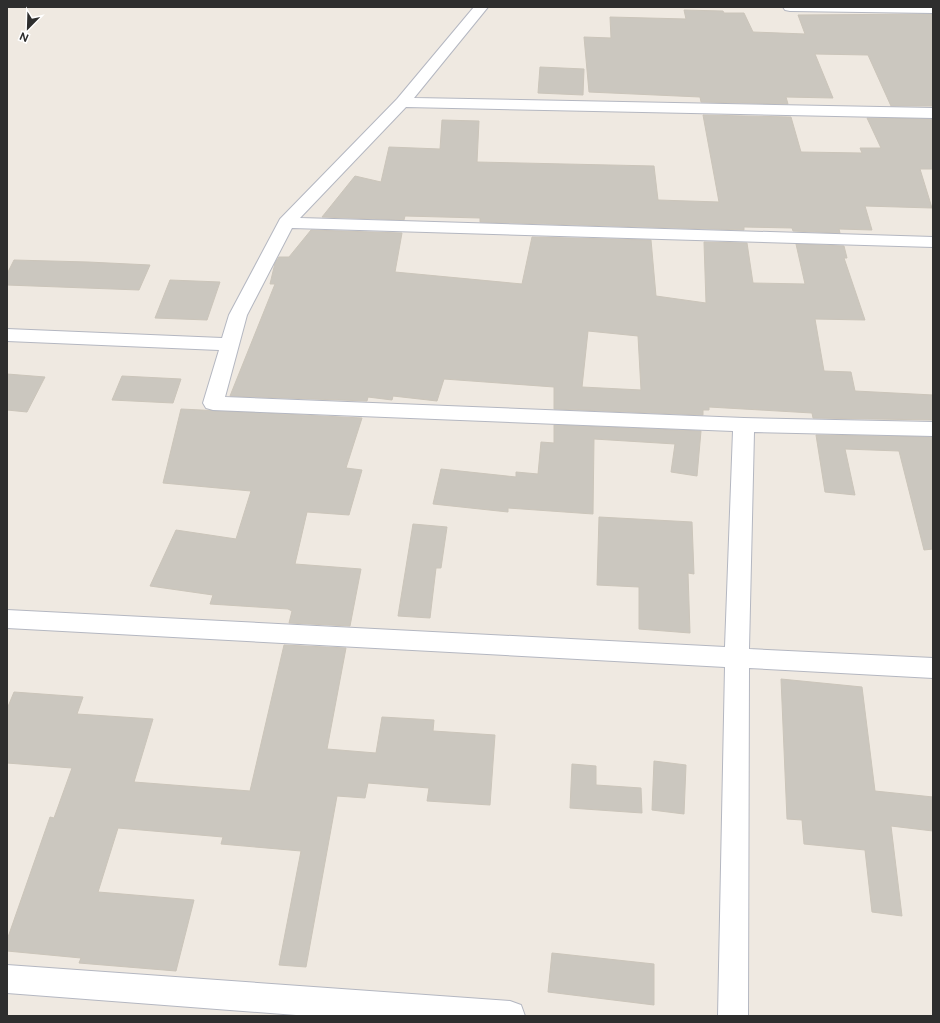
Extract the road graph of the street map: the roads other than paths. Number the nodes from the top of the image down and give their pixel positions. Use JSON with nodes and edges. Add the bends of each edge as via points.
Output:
{"nodes":[{"id":1,"x":481,"y":7,"type":"edge"},
{"id":2,"x":790,"y":7,"type":"edge"},
{"id":3,"x":933,"y":9,"type":"edge"},
{"id":4,"x":402,"y":102,"type":"junction"},
{"id":5,"x":933,"y":112,"type":"edge"},
{"id":6,"x":286,"y":223,"type":"junction"},
{"id":7,"x":933,"y":242,"type":"edge"},
{"id":8,"x":7,"y":335,"type":"edge"},
{"id":9,"x":230,"y":344,"type":"junction"},
{"id":10,"x":744,"y":425,"type":"junction"},
{"id":11,"x":933,"y":430,"type":"edge"},
{"id":12,"x":7,"y":619,"type":"edge"},
{"id":13,"x":737,"y":658,"type":"junction"},
{"id":14,"x":933,"y":668,"type":"edge"},
{"id":15,"x":7,"y":979,"type":"edge"},
{"id":16,"x":510,"y":1016,"type":"edge"},
{"id":17,"x":733,"y":1016,"type":"edge"}],
"edges":[{"from":1,"to":4,"type":"street"},
{"from":2,"to":3,"type":"street"},
{"from":4,"to":5,"type":"street"},
{"from":4,"to":6,"type":"street"},
{"from":6,"to":7,"type":"street"},
{"from":6,"to":9,"type":"street","via":[[238,315]]},
{"from":8,"to":9,"type":"street"},
{"from":9,"to":10,"type":"street","via":[[213,402]]},
{"from":10,"to":11,"type":"street"},
{"from":10,"to":13,"type":"street"},
{"from":12,"to":13,"type":"street"},
{"from":13,"to":14,"type":"street"},
{"from":13,"to":17,"type":"street"},
{"from":15,"to":16,"type":"street"}]}
